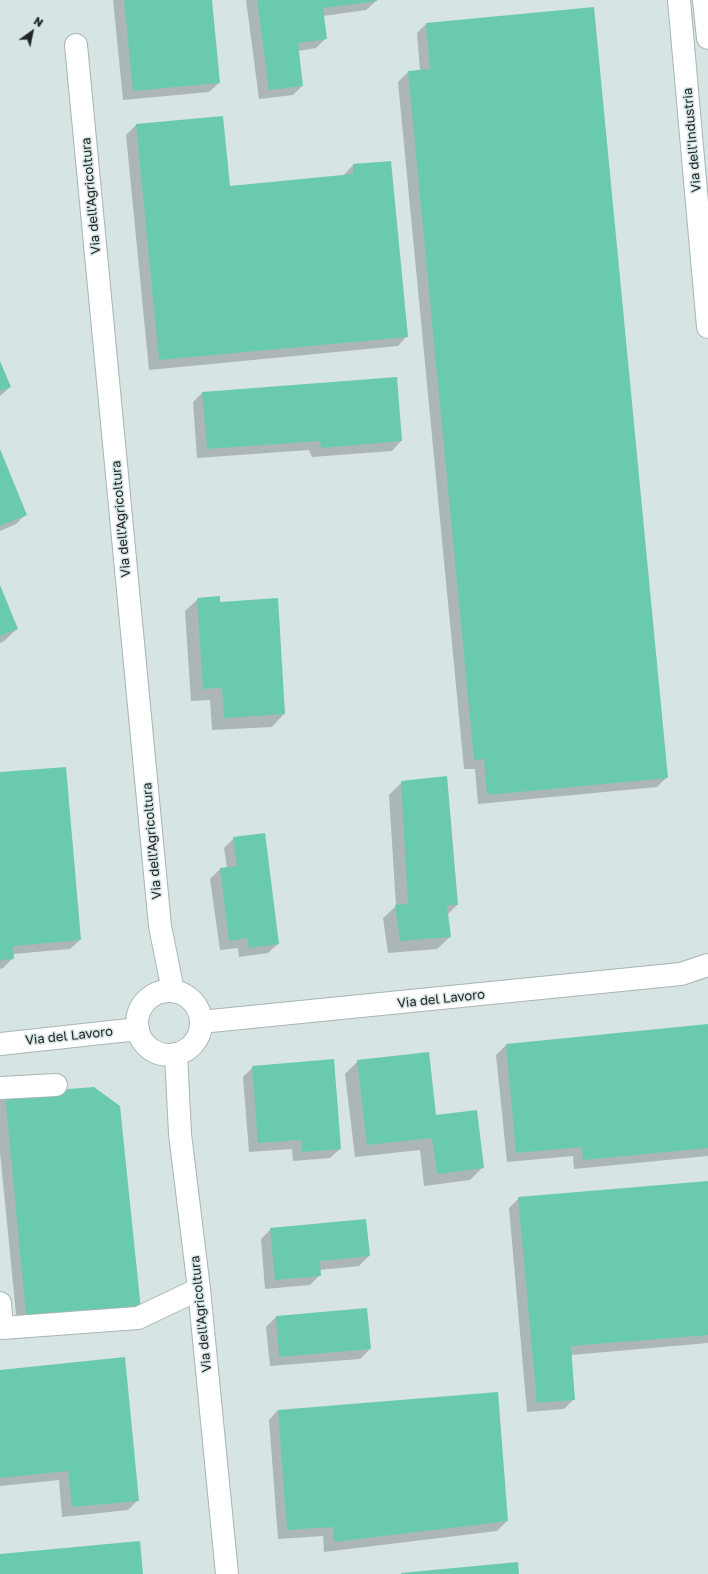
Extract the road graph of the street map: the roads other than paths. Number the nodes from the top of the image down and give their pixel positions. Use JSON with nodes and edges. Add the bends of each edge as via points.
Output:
{"nodes":[{"id":1,"x":679,"y":0,"type":"edge"},
{"id":2,"x":704,"y":0,"type":"edge"},
{"id":3,"x":708,"y":38,"type":"edge"},
{"id":4,"x":76,"y":45,"type":"dead end"},
{"id":5,"x":708,"y":46,"type":"edge"},
{"id":6,"x":684,"y":48,"type":"junction"},
{"id":7,"x":707,"y":297,"type":"edge"},
{"id":8,"x":708,"y":327,"type":"edge"},
{"id":9,"x":708,"y":965,"type":"edge"},
{"id":10,"x":681,"y":974,"type":"junction"},
{"id":11,"x":708,"y":980,"type":"edge"},
{"id":12,"x":173,"y":991,"type":"junction"},
{"id":13,"x":201,"y":1022,"type":"junction"},
{"id":14,"x":138,"y":1029,"type":"junction"},
{"id":15,"x":0,"y":1044,"type":"edge"},
{"id":16,"x":176,"y":1054,"type":"junction"},
{"id":17,"x":56,"y":1085,"type":"dead end"},
{"id":18,"x":0,"y":1088,"type":"edge"},
{"id":19,"x":199,"y":1289,"type":"junction"},
{"id":20,"x":0,"y":1303,"type":"edge"},
{"id":21,"x":1,"y":1327,"type":"edge"},
{"id":22,"x":227,"y":1574,"type":"edge"}],
"edges":[{"from":1,"to":6,"type":"street","name":"Via dell'Industria"},
{"from":2,"to":3,"type":"street"},
{"from":4,"to":12,"type":"street","name":"Via dell'Agricoltura","via":[[160,926]]},
{"from":5,"to":6,"type":"street"},
{"from":6,"to":7,"type":"street","name":"Via dell'Industria"},
{"from":7,"to":8,"type":"street","name":"Via dell'Industria"},
{"from":9,"to":10,"type":"street","name":"Via del Lavoro"},
{"from":10,"to":11,"type":"street","name":"Via del Lavoro"},
{"from":10,"to":13,"type":"street","name":"Via del Lavoro"},
{"from":12,"to":13,"type":"street","via":[[189,998],[199,1013]]},
{"from":12,"to":14,"type":"street","via":[[163,991],[145,1001],[137,1019]]},
{"from":13,"to":16,"type":"street","via":[[200,1031],[194,1042]]},
{"from":14,"to":15,"type":"street","name":"Via del Lavoro"},
{"from":14,"to":16,"type":"street","via":[[142,1039],[152,1049],[166,1054]]},
{"from":16,"to":19,"type":"street","name":"Via dell'Agricoltura","via":[[180,1134]]},
{"from":17,"to":18,"type":"street"},
{"from":19,"to":21,"type":"street","via":[[138,1318]]},
{"from":19,"to":22,"type":"street","name":"Via dell'Agricoltura"},
{"from":20,"to":21,"type":"street"}]}
